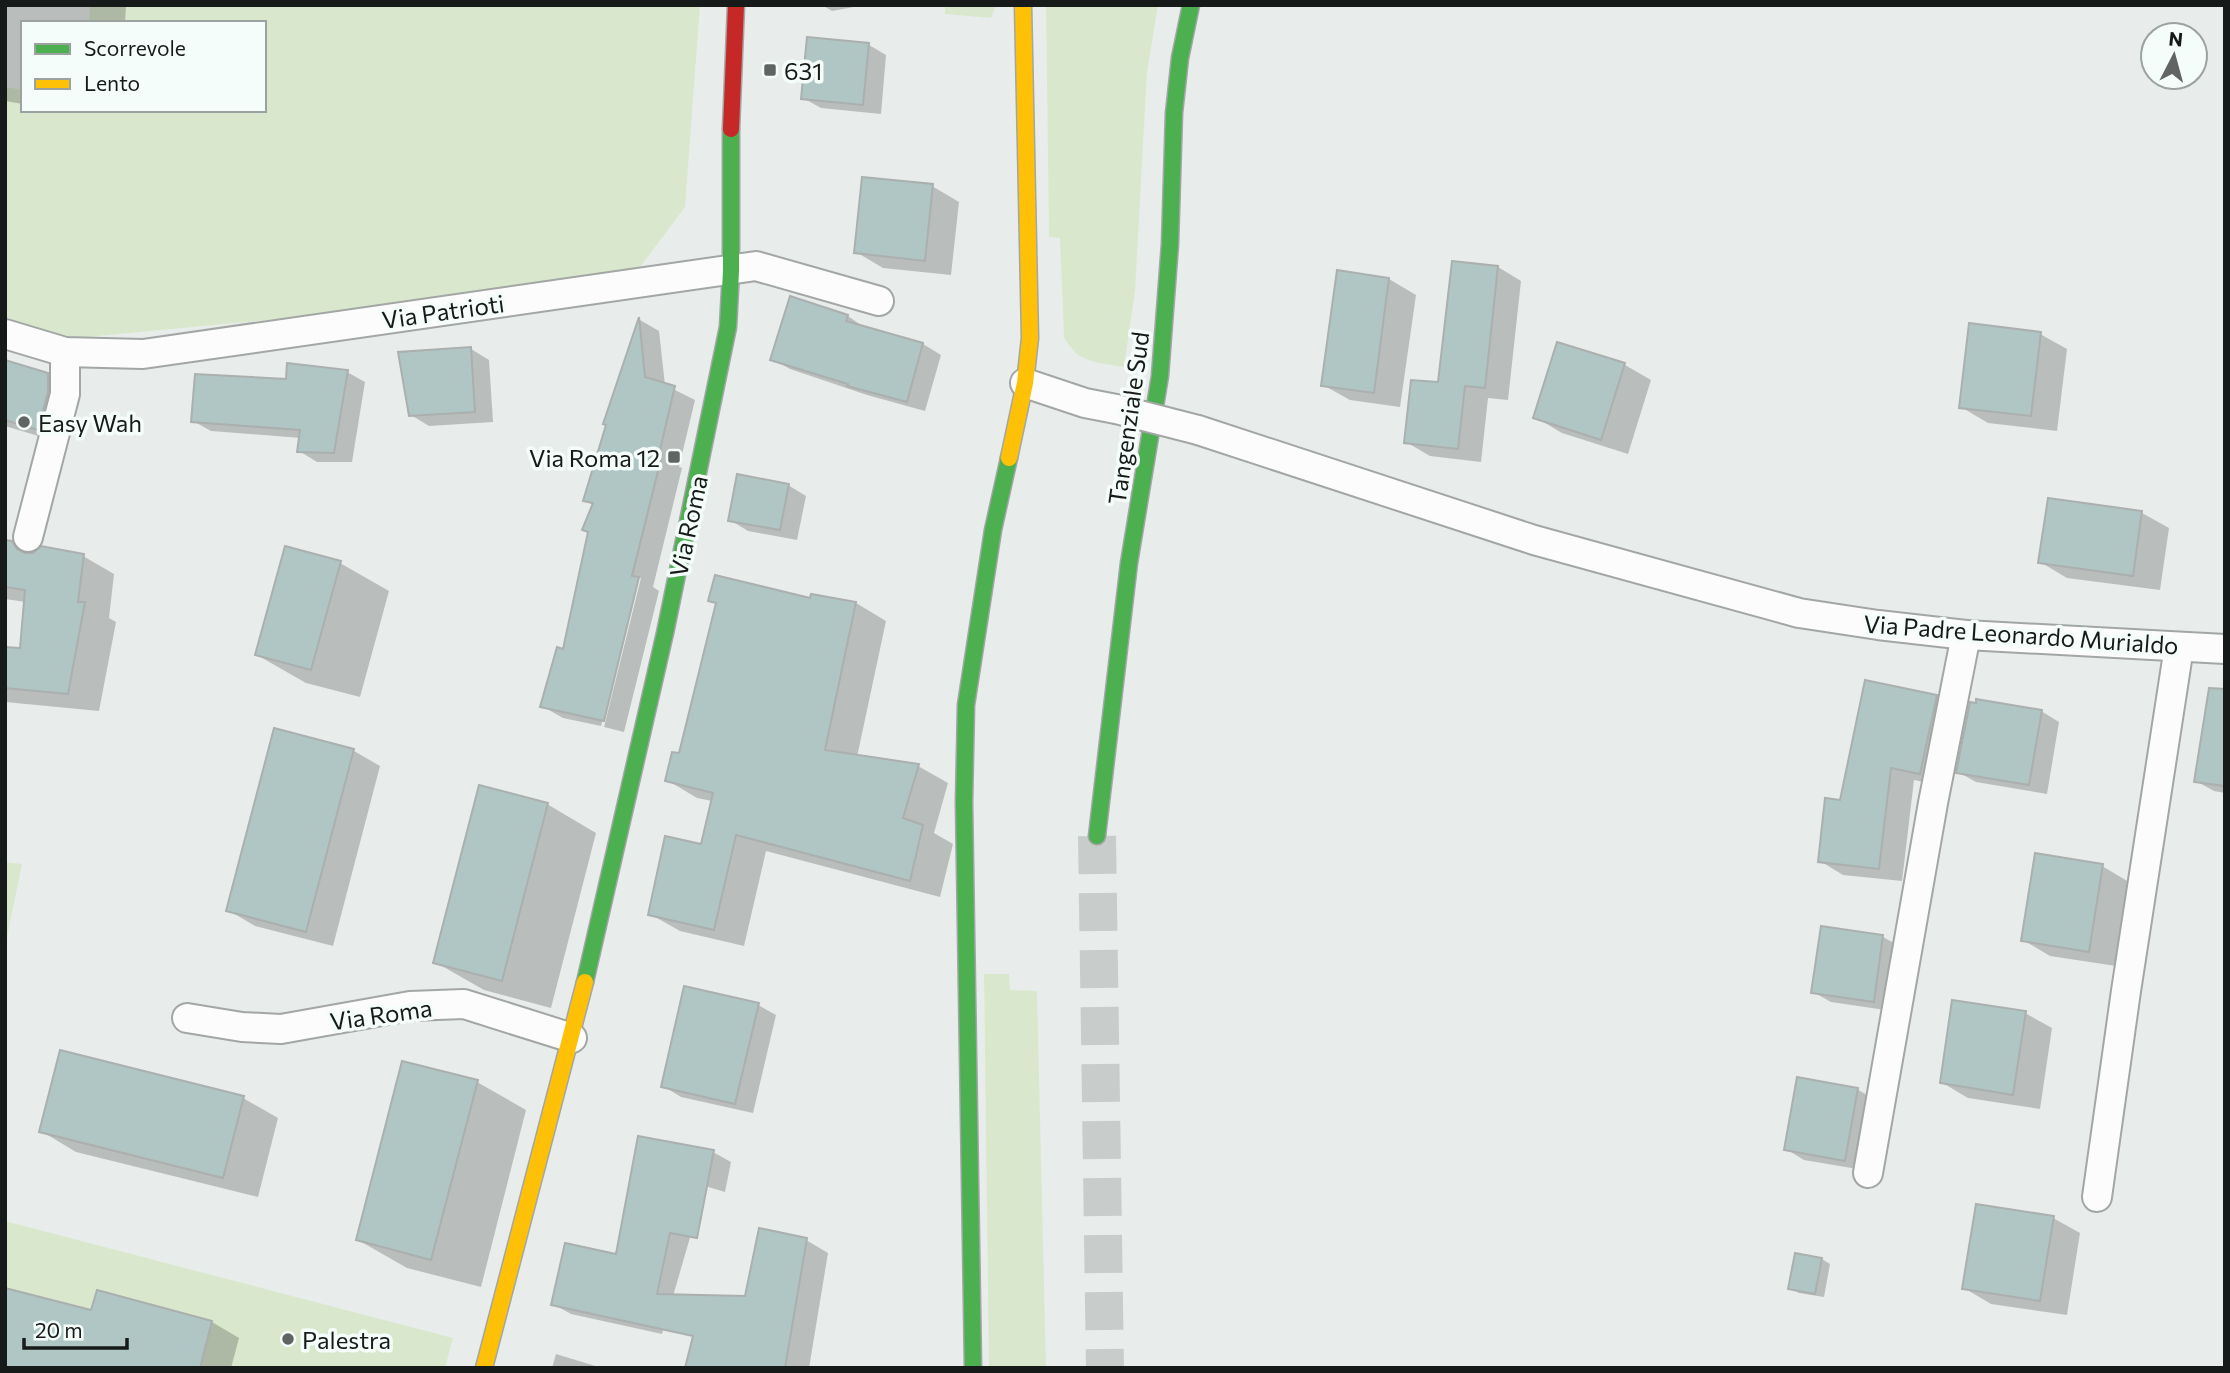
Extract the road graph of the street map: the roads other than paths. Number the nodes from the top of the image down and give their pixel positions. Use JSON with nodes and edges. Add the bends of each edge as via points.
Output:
{"nodes":[{"id":1,"x":736,"y":5,"type":"edge"},
{"id":2,"x":1023,"y":5,"type":"edge"},
{"id":3,"x":1191,"y":5,"type":"edge"},
{"id":4,"x":731,"y":271,"type":"junction"},
{"id":5,"x":879,"y":300,"type":"dead end"},
{"id":6,"x":5,"y":334,"type":"edge"},
{"id":7,"x":65,"y":352,"type":"junction"},
{"id":8,"x":1025,"y":383,"type":"junction"},
{"id":9,"x":28,"y":537,"type":"dead end"},
{"id":10,"x":1966,"y":635,"type":"junction"},
{"id":11,"x":2179,"y":647,"type":"junction"},
{"id":12,"x":2225,"y":649,"type":"edge"},
{"id":13,"x":1097,"y":836,"type":"tunnel mouth"},
{"id":14,"x":187,"y":1018,"type":"dead end"},
{"id":15,"x":572,"y":1038,"type":"junction"},
{"id":16,"x":1868,"y":1173,"type":"dead end"},
{"id":17,"x":2097,"y":1197,"type":"dead end"},
{"id":18,"x":484,"y":1368,"type":"edge"},
{"id":19,"x":973,"y":1368,"type":"edge"}],
"edges":[{"from":1,"to":4,"type":"main road","name":"Via Roma"},
{"from":2,"to":8,"type":"main road","via":[[1030,338]]},
{"from":3,"to":13,"type":"main road","name":"Tangenziale Sud","via":[[1174,113],[1160,376],[1129,563]]},
{"from":4,"to":5,"type":"street","name":"Via Patrioti","via":[[756,266]]},
{"from":4,"to":7,"type":"street","name":"Via Patrioti","via":[[143,354]]},
{"from":4,"to":15,"type":"main road","name":"Via Roma","via":[[728,327],[699,477]]},
{"from":6,"to":7,"type":"street","name":"Via Patrioti"},
{"from":7,"to":9,"type":"street","via":[[65,394]]},
{"from":8,"to":10,"type":"street","name":"Via Padre Leonardo Murialdo","bridge":true,"via":[[1085,403],[1198,430],[1534,540],[1799,613]]},
{"from":8,"to":19,"type":"main road","via":[[993,530],[966,705]]},
{"from":10,"to":11,"type":"street","name":"Via Padre Leonardo Murialdo"},
{"from":10,"to":16,"type":"street"},
{"from":11,"to":12,"type":"street","name":"Via Padre Leonardo Murialdo"},
{"from":11,"to":17,"type":"street"},
{"from":14,"to":15,"type":"street","name":"Via Roma","via":[[281,1029],[410,1006],[464,1004]]},
{"from":15,"to":18,"type":"main road","name":"Via Roma"}]}
